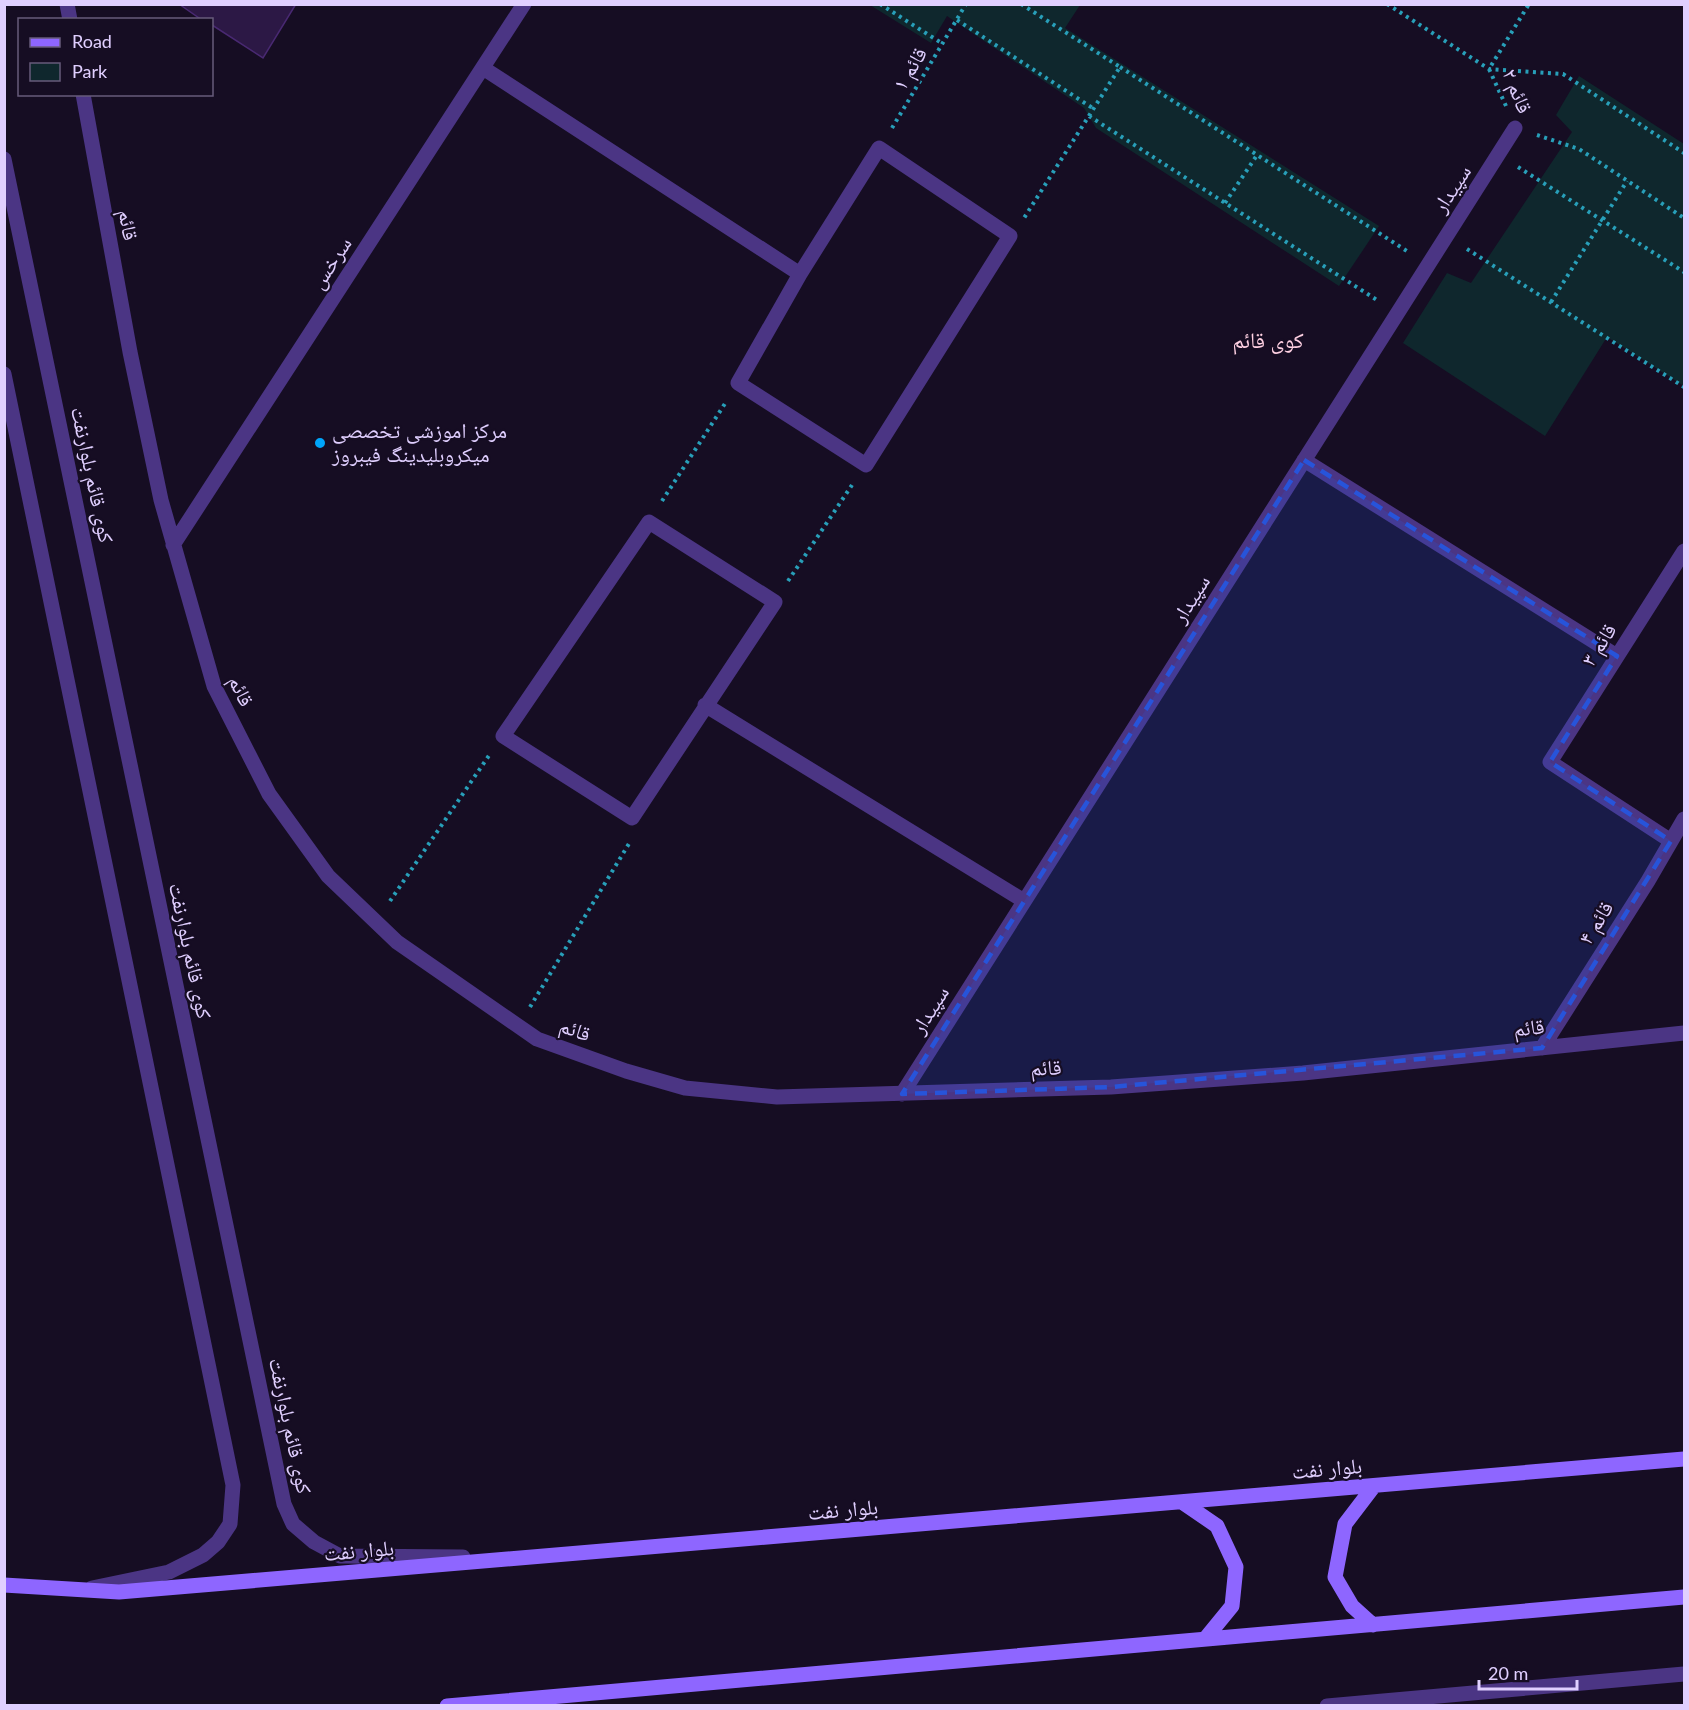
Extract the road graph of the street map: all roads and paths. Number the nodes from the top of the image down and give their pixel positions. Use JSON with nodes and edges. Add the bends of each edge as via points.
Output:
{"nodes":[{"id":1,"x":524,"y":4,"type":"edge"},
{"id":2,"x":880,"y":4,"type":"edge"},
{"id":3,"x":966,"y":4,"type":"edge"},
{"id":4,"x":1021,"y":4,"type":"edge"},
{"id":5,"x":1387,"y":4,"type":"edge"},
{"id":6,"x":1529,"y":4,"type":"edge"},
{"id":7,"x":957,"y":20,"type":"junction"},
{"id":8,"x":943,"y":44,"type":"junction"},
{"id":9,"x":1120,"y":67,"type":"junction"},
{"id":10,"x":483,"y":68,"type":"junction"},
{"id":11,"x":1490,"y":69,"type":"junction"},
{"id":12,"x":83,"y":96,"type":"edge"},
{"id":13,"x":1094,"y":109,"type":"junction"},
{"id":14,"x":1089,"y":116,"type":"junction"},
{"id":15,"x":1515,"y":128,"type":"junction"},
{"id":16,"x":879,"y":148,"type":"junction"},
{"id":17,"x":1684,"y":153,"type":"edge"},
{"id":18,"x":1257,"y":155,"type":"junction"},
{"id":19,"x":1500,"y":155,"type":"junction"},
{"id":20,"x":4,"y":159,"type":"edge"},
{"id":21,"x":1627,"y":181,"type":"junction"},
{"id":22,"x":1225,"y":203,"type":"junction"},
{"id":23,"x":1684,"y":218,"type":"edge"},
{"id":24,"x":1010,"y":236,"type":"junction"},
{"id":25,"x":1447,"y":236,"type":"junction"},
{"id":26,"x":1428,"y":265,"type":"junction"},
{"id":27,"x":1684,"y":272,"type":"edge"},
{"id":28,"x":800,"y":274,"type":"junction"},
{"id":29,"x":1551,"y":302,"type":"junction"},
{"id":30,"x":1398,"y":314,"type":"junction"},
{"id":31,"x":4,"y":374,"type":"edge"},
{"id":32,"x":738,"y":383,"type":"junction"},
{"id":33,"x":1684,"y":387,"type":"edge"},
{"id":34,"x":1304,"y":460,"type":"junction"},
{"id":35,"x":866,"y":465,"type":"junction"},
{"id":36,"x":649,"y":522,"type":"junction"},
{"id":37,"x":173,"y":545,"type":"junction"},
{"id":38,"x":1684,"y":551,"type":"edge"},
{"id":39,"x":775,"y":602,"type":"junction"},
{"id":40,"x":1617,"y":656,"type":"junction"},
{"id":41,"x":705,"y":705,"type":"junction"},
{"id":42,"x":503,"y":736,"type":"junction"},
{"id":43,"x":632,"y":818,"type":"junction"},
{"id":44,"x":1684,"y":819,"type":"edge"},
{"id":45,"x":1671,"y":841,"type":"junction"},
{"id":46,"x":1024,"y":901,"type":"junction"},
{"id":47,"x":376,"y":922,"type":"junction"},
{"id":48,"x":518,"y":1026,"type":"junction"},
{"id":49,"x":1684,"y":1033,"type":"edge"},
{"id":50,"x":1542,"y":1048,"type":"junction"},
{"id":51,"x":902,"y":1094,"type":"junction"},
{"id":52,"x":1684,"y":1459,"type":"edge"},
{"id":53,"x":1374,"y":1486,"type":"junction"},
{"id":54,"x":1182,"y":1502,"type":"junction"},
{"id":55,"x":514,"y":1559,"type":"junction"},
{"id":56,"x":4,"y":1585,"type":"edge"},
{"id":57,"x":84,"y":1590,"type":"junction"},
{"id":58,"x":1684,"y":1597,"type":"edge"},
{"id":59,"x":1373,"y":1625,"type":"junction"},
{"id":60,"x":1205,"y":1639,"type":"junction"},
{"id":61,"x":1684,"y":1674,"type":"edge"},
{"id":62,"x":447,"y":1706,"type":"edge"},
{"id":63,"x":1327,"y":1706,"type":"edge"}],
"edges":[{"from":1,"to":10,"type":"street","name":"سرخس"},
{"from":2,"to":8,"type":"path"},
{"from":3,"to":7,"type":"path","name":"قائم ۱"},
{"from":4,"to":9,"type":"path"},
{"from":5,"to":11,"type":"path"},
{"from":6,"to":11,"type":"path","name":"قائم ۲"},
{"from":7,"to":8,"type":"path","name":"قائم ۱"},
{"from":7,"to":13,"type":"path"},
{"from":8,"to":16,"type":"path","name":"قائم ۱"},
{"from":9,"to":13,"type":"path"},
{"from":9,"to":18,"type":"path"},
{"from":10,"to":28,"type":"street"},
{"from":10,"to":37,"type":"street","name":"سرخس"},
{"from":11,"to":15,"type":"path","name":"قائم ۲"},
{"from":11,"to":17,"type":"path","via":[[1563,74]]},
{"from":12,"to":37,"type":"street","name":"قائم","via":[[130,352]]},
{"from":13,"to":14,"type":"path"},
{"from":14,"to":22,"type":"path"},
{"from":14,"to":24,"type":"path"},
{"from":15,"to":19,"type":"street","name":"سپیدار"},
{"from":15,"to":21,"type":"path","via":[[1579,150]]},
{"from":16,"to":24,"type":"street"},
{"from":16,"to":28,"type":"street"},
{"from":18,"to":22,"type":"path"},
{"from":18,"to":26,"type":"path"},
{"from":19,"to":25,"type":"street","name":"سپیدار"},
{"from":19,"to":27,"type":"path"},
{"from":20,"to":55,"type":"street","name":"کوی قائم بلوارنفت","via":[[284,1504],[293,1524],[314,1542],[340,1556]]},
{"from":21,"to":23,"type":"path"},
{"from":21,"to":29,"type":"path"},
{"from":22,"to":30,"type":"path"},
{"from":24,"to":35,"type":"street"},
{"from":25,"to":26,"type":"street","name":"سپیدار"},
{"from":25,"to":29,"type":"path"},
{"from":26,"to":30,"type":"street","name":"سپیدار"},
{"from":28,"to":32,"type":"street"},
{"from":29,"to":33,"type":"path"},
{"from":30,"to":34,"type":"street","name":"سپیدار"},
{"from":31,"to":57,"type":"street","via":[[233,1485],[230,1524],[203,1555],[169,1572]]},
{"from":32,"to":35,"type":"street"},
{"from":32,"to":36,"type":"path"},
{"from":34,"to":40,"type":"street"},
{"from":34,"to":46,"type":"street","name":"سپیدار"},
{"from":35,"to":39,"type":"path"},
{"from":36,"to":39,"type":"street"},
{"from":36,"to":42,"type":"street"},
{"from":37,"to":47,"type":"street","name":"قائم","via":[[214,686],[269,794],[328,876]]},
{"from":38,"to":40,"type":"street","name":"قائم ۳"},
{"from":39,"to":41,"type":"street"},
{"from":40,"to":45,"type":"street","name":"قائم ۳","via":[[1550,762]]},
{"from":41,"to":43,"type":"street"},
{"from":41,"to":46,"type":"street"},
{"from":42,"to":43,"type":"street"},
{"from":42,"to":47,"type":"path"},
{"from":43,"to":48,"type":"path","via":[[638,829]]},
{"from":44,"to":45,"type":"street","name":"قائم ۴"},
{"from":45,"to":50,"type":"street","name":"قائم ۴"},
{"from":46,"to":51,"type":"street","name":"سپیدار"},
{"from":47,"to":48,"type":"street","name":"قائم","via":[[397,942]]},
{"from":48,"to":51,"type":"street","name":"قائم","via":[[537,1039],[686,1088],[777,1097]]},
{"from":49,"to":50,"type":"street","name":"قائم"},
{"from":50,"to":51,"type":"street","name":"قائم","via":[[1303,1073],[1111,1087]]},
{"from":52,"to":53,"type":"main road","name":"بلوار نفت"},
{"from":53,"to":54,"type":"main road","name":"بلوار نفت"},
{"from":53,"to":59,"type":"main road","via":[[1344,1524],[1335,1577],[1352,1606]]},
{"from":54,"to":55,"type":"main road","name":"بلوار نفت"},
{"from":54,"to":60,"type":"main road","via":[[1217,1526],[1236,1567],[1232,1606]]},
{"from":55,"to":57,"type":"main road","name":"بلوار نفت","via":[[119,1592]]},
{"from":56,"to":57,"type":"main road","name":"بلوار نفت"},
{"from":58,"to":59,"type":"main road"},
{"from":59,"to":60,"type":"main road"},
{"from":60,"to":62,"type":"main road"},
{"from":61,"to":63,"type":"street"}]}
